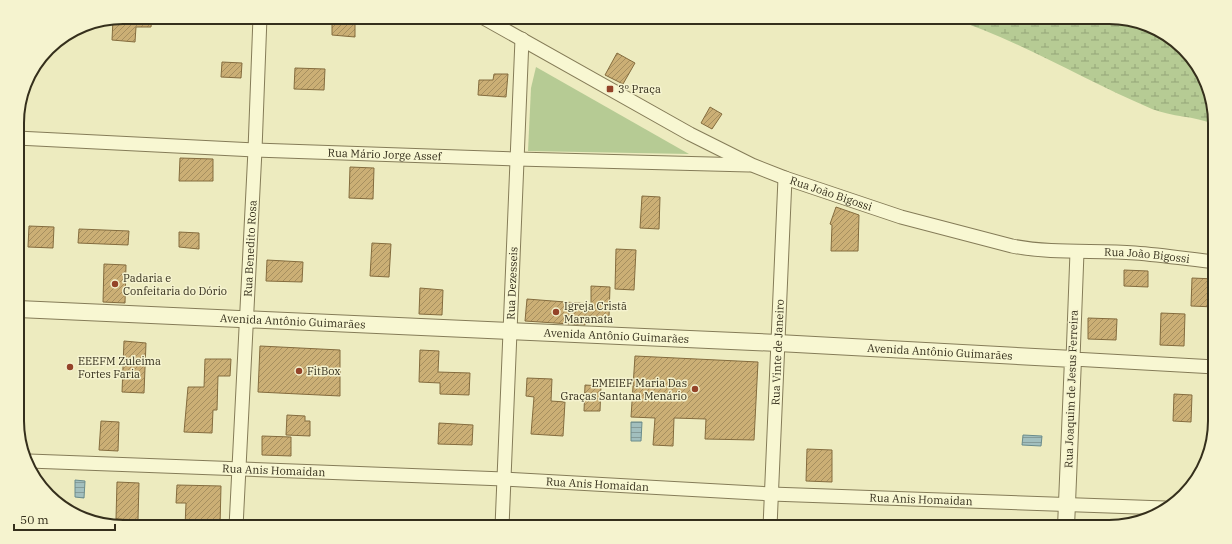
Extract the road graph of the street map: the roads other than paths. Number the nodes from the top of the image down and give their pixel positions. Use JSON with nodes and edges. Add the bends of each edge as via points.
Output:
{"nodes":[{"id":1,"x":260,"y":24,"type":"edge"},
{"id":2,"x":495,"y":24,"type":"edge"},
{"id":3,"x":522,"y":39,"type":"junction"},
{"id":4,"x":24,"y":138,"type":"edge"},
{"id":5,"x":254,"y":150,"type":"junction"},
{"id":6,"x":517,"y":159,"type":"junction"},
{"id":7,"x":752,"y":165,"type":"junction"},
{"id":8,"x":786,"y":178,"type":"junction"},
{"id":9,"x":1077,"y":252,"type":"junction"},
{"id":10,"x":1208,"y":261,"type":"edge"},
{"id":11,"x":24,"y":309,"type":"edge"},
{"id":12,"x":245,"y":319,"type":"junction"},
{"id":13,"x":510,"y":330,"type":"junction"},
{"id":14,"x":778,"y":343,"type":"junction"},
{"id":15,"x":1073,"y":359,"type":"junction"},
{"id":16,"x":1208,"y":366,"type":"edge"},
{"id":17,"x":33,"y":461,"type":"edge"},
{"id":18,"x":238,"y":470,"type":"junction"},
{"id":19,"x":504,"y":480,"type":"junction"},
{"id":20,"x":771,"y":494,"type":"junction"},
{"id":21,"x":1067,"y":504,"type":"junction"},
{"id":22,"x":1157,"y":508,"type":"edge"},
{"id":23,"x":236,"y":520,"type":"edge"},
{"id":24,"x":502,"y":520,"type":"edge"},
{"id":25,"x":770,"y":520,"type":"edge"},
{"id":26,"x":1066,"y":520,"type":"edge"}],
"edges":[{"from":1,"to":5,"type":"street","name":"Rua Benedito Rosa"},
{"from":2,"to":3,"type":"street","name":"Rua João Bigossi"},
{"from":3,"to":6,"type":"street","name":"Rua Dezesseis"},
{"from":3,"to":7,"type":"street","name":"Rua João Bigossi","via":[[690,134]]},
{"from":4,"to":5,"type":"street","name":"Rua Mário Jorge Assef"},
{"from":5,"to":6,"type":"street","name":"Rua Mário Jorge Assef"},
{"from":5,"to":12,"type":"street","name":"Rua Benedito Rosa"},
{"from":6,"to":7,"type":"street","name":"Rua Mário Jorge Assef"},
{"from":6,"to":13,"type":"street","name":"Rua Dezesseis"},
{"from":7,"to":8,"type":"street","name":"Rua João Bigossi"},
{"from":8,"to":9,"type":"street","name":"Rua João Bigossi","via":[[901,217],[1012,246]]},
{"from":8,"to":14,"type":"street","name":"Rua Vinte de Janeiro"},
{"from":9,"to":10,"type":"street","name":"Rua João Bigossi","via":[[1135,253]]},
{"from":9,"to":15,"type":"street","name":"Rua Joaquim de Jesus Ferreira"},
{"from":11,"to":12,"type":"street","name":"Avenida Antônio Guimarães"},
{"from":12,"to":13,"type":"street","name":"Avenida Antônio Guimarães"},
{"from":12,"to":18,"type":"street","name":"Rua Benedito Rosa"},
{"from":13,"to":14,"type":"street","name":"Avenida Antônio Guimarães"},
{"from":13,"to":19,"type":"street","name":"Rua Dezesseis"},
{"from":14,"to":15,"type":"street","name":"Avenida Antônio Guimarães"},
{"from":14,"to":20,"type":"street","name":"Rua Vinte de Janeiro"},
{"from":15,"to":16,"type":"street","name":"Avenida Antônio Guimarães"},
{"from":15,"to":21,"type":"street","name":"Rua Joaquim de Jesus Ferreira"},
{"from":17,"to":18,"type":"street","name":"Rua Anis Homaidan"},
{"from":18,"to":19,"type":"street","name":"Rua Anis Homaidan"},
{"from":18,"to":23,"type":"street","name":"Rua Benedito Rosa"},
{"from":19,"to":20,"type":"street","name":"Rua Anis Homaidan"},
{"from":19,"to":24,"type":"street","name":"Rua Dezesseis"},
{"from":20,"to":21,"type":"street","name":"Rua Anis Homaidan"},
{"from":20,"to":25,"type":"street","name":"Rua Vinte de Janeiro"},
{"from":21,"to":22,"type":"street","name":"Rua Anis Homaidan"},
{"from":21,"to":26,"type":"street","name":"Rua Joaquim de Jesus Ferreira"}]}
